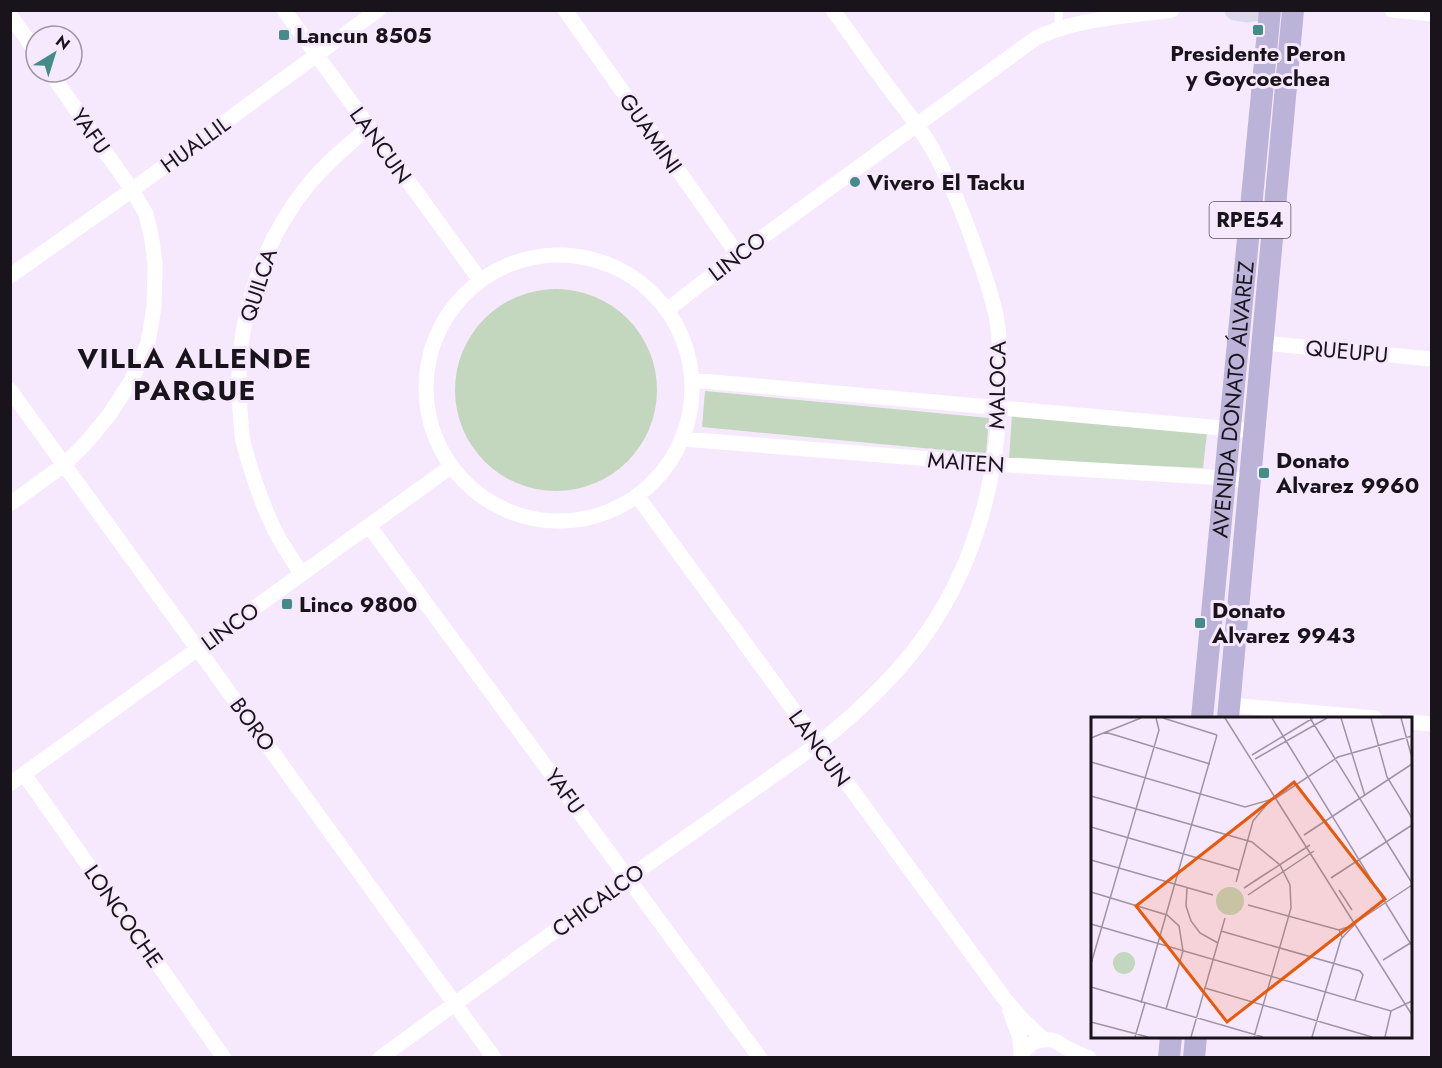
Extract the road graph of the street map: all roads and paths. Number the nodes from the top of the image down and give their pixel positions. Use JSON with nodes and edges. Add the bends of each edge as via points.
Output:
{"nodes":[{"id":1,"x":284,"y":10,"type":"edge"},
{"id":2,"x":378,"y":10,"type":"edge"},
{"id":3,"x":565,"y":10,"type":"edge"},
{"id":4,"x":833,"y":10,"type":"edge"},
{"id":5,"x":1059,"y":10,"type":"edge"},
{"id":6,"x":1172,"y":10,"type":"edge"},
{"id":7,"x":1235,"y":10,"type":"edge"},
{"id":8,"x":1260,"y":10,"type":"edge"},
{"id":9,"x":1270,"y":10,"type":"edge"},
{"id":10,"x":1293,"y":10,"type":"edge"},
{"id":11,"x":1392,"y":10,"type":"edge"},
{"id":12,"x":1431,"y":14,"type":"edge"},
{"id":13,"x":10,"y":15,"type":"edge"},
{"id":14,"x":1058,"y":29,"type":"junction"},
{"id":15,"x":24,"y":35,"type":"edge"},
{"id":16,"x":316,"y":56,"type":"junction"},
{"id":17,"x":58,"y":84,"type":"edge"},
{"id":18,"x":916,"y":125,"type":"junction"},
{"id":19,"x":368,"y":128,"type":"junction"},
{"id":20,"x":132,"y":190,"type":"junction"},
{"id":21,"x":738,"y":255,"type":"junction"},
{"id":22,"x":10,"y":276,"type":"edge"},
{"id":23,"x":480,"y":280,"type":"junction"},
{"id":24,"x":667,"y":310,"type":"junction"},
{"id":25,"x":1262,"y":344,"type":"junction"},
{"id":26,"x":1431,"y":359,"type":"edge"},
{"id":27,"x":692,"y":380,"type":"junction"},
{"id":28,"x":10,"y":390,"type":"edge"},
{"id":29,"x":1000,"y":408,"type":"junction"},
{"id":30,"x":1231,"y":429,"type":"junction"},
{"id":31,"x":1254,"y":430,"type":"junction"},
{"id":32,"x":683,"y":439,"type":"junction"},
{"id":33,"x":65,"y":464,"type":"junction"},
{"id":34,"x":993,"y":464,"type":"junction"},
{"id":35,"x":449,"y":468,"type":"junction"},
{"id":36,"x":1226,"y":478,"type":"junction"},
{"id":37,"x":1250,"y":481,"type":"junction"},
{"id":38,"x":638,"y":497,"type":"junction"},
{"id":39,"x":10,"y":504,"type":"edge"},
{"id":40,"x":369,"y":526,"type":"junction"},
{"id":41,"x":302,"y":574,"type":"junction"},
{"id":42,"x":198,"y":648,"type":"junction"},
{"id":43,"x":1228,"y":712,"type":"edge"},
{"id":44,"x":1202,"y":717,"type":"edge"},
{"id":45,"x":1351,"y":717,"type":"edge"},
{"id":46,"x":1412,"y":722,"type":"edge"},
{"id":47,"x":1431,"y":724,"type":"edge"},
{"id":48,"x":818,"y":744,"type":"junction"},
{"id":49,"x":24,"y":774,"type":"junction"},
{"id":50,"x":10,"y":784,"type":"edge"},
{"id":51,"x":628,"y":878,"type":"junction"},
{"id":52,"x":1004,"y":998,"type":"junction"},
{"id":53,"x":455,"y":1003,"type":"junction"},
{"id":54,"x":1171,"y":1038,"type":"edge"},
{"id":55,"x":1196,"y":1038,"type":"edge"},
{"id":56,"x":1044,"y":1040,"type":"junction"},
{"id":57,"x":1068,"y":1052,"type":"edge"},
{"id":58,"x":1021,"y":1056,"type":"edge"},
{"id":59,"x":224,"y":1058,"type":"edge"},
{"id":60,"x":380,"y":1058,"type":"edge"},
{"id":61,"x":494,"y":1058,"type":"edge"},
{"id":62,"x":760,"y":1058,"type":"edge"},
{"id":63,"x":1089,"y":1058,"type":"edge"},
{"id":64,"x":1169,"y":1058,"type":"edge"},
{"id":65,"x":1194,"y":1058,"type":"edge"}],
"edges":[{"from":1,"to":16,"type":"street","name":"LANCUN"},
{"from":2,"to":16,"type":"street","name":"HUALLIL"},
{"from":3,"to":21,"type":"street","name":"GUAMINI"},
{"from":4,"to":18,"type":"street","name":"MALOCA"},
{"from":5,"to":14,"type":"lane"},
{"from":6,"to":14,"type":"street","name":"LINCO"},
{"from":7,"to":8,"type":"main road"},
{"from":9,"to":30,"type":"main road","name":"AVENIDA DONATO ÁLVAREZ","number":"RPE54"},
{"from":10,"to":25,"type":"main road","name":"AVENIDA DONATO ÁLVAREZ","number":"RPE54"},
{"from":11,"to":12,"type":"street"},
{"from":13,"to":15,"type":"street"},
{"from":14,"to":18,"type":"street","name":"LINCO","via":[[1036,38]]},
{"from":16,"to":19,"type":"street","name":"LANCUN"},
{"from":16,"to":20,"type":"street","name":"HUALLIL"},
{"from":17,"to":20,"type":"street","name":"YAFU"},
{"from":18,"to":21,"type":"street","name":"LINCO"},
{"from":18,"to":29,"type":"street","name":"MALOCA","via":[[948,182],[990,288],[1000,343]]},
{"from":19,"to":23,"type":"street","name":"LANCUN"},
{"from":19,"to":41,"type":"street","name":"QUILCA","via":[[328,162],[282,222],[265,255],[242,333],[238,384],[243,439],[259,494],[276,532]]},
{"from":20,"to":22,"type":"street","name":"HUALLIL"},
{"from":20,"to":33,"type":"street","name":"YAFU","via":[[146,214],[155,264],[148,343],[110,415]]},
{"from":21,"to":24,"type":"street","name":"LINCO"},
{"from":23,"to":24,"type":"street","via":[[506,265],[566,255],[596,260],[623,272],[648,289]]},
{"from":23,"to":35,"type":"street","via":[[454,304],[436,335],[426,369],[426,405],[435,440]]},
{"from":24,"to":27,"type":"street","via":[[680,333]]},
{"from":25,"to":26,"type":"street","name":"QUEUPU"},
{"from":25,"to":31,"type":"main road","name":"AVENIDA DONATO ÁLVAREZ","number":"RPE54"},
{"from":27,"to":29,"type":"street"},
{"from":27,"to":32,"type":"street","via":[[691,410]]},
{"from":28,"to":33,"type":"street","name":"BORO"},
{"from":29,"to":30,"type":"street"},
{"from":29,"to":34,"type":"street","name":"MALOCA"},
{"from":30,"to":31,"type":"street"},
{"from":30,"to":36,"type":"main road","name":"AVENIDA DONATO ÁLVAREZ","number":"RPE54"},
{"from":31,"to":37,"type":"main road","name":"AVENIDA DONATO ÁLVAREZ","number":"RPE54"},
{"from":32,"to":34,"type":"street","name":"MAITEN"},
{"from":32,"to":38,"type":"street","via":[[672,461]]},
{"from":33,"to":39,"type":"street","name":"YAFU"},
{"from":33,"to":42,"type":"street","name":"BORO"},
{"from":34,"to":36,"type":"street","name":"MAITEN"},
{"from":34,"to":48,"type":"street","name":"MALOCA","via":[[980,521],[963,569],[940,613],[869,700]]},
{"from":35,"to":38,"type":"street","via":[[477,495],[507,512],[540,521],[586,519],[608,513]]},
{"from":35,"to":40,"type":"street","name":"LINCO"},
{"from":36,"to":37,"type":"street","name":"MAITEN"},
{"from":36,"to":44,"type":"main road","name":"AVENIDA DONATO ÁLVAREZ","number":"RPE54"},
{"from":37,"to":43,"type":"main road","name":"AVENIDA DONATO ÁLVAREZ","number":"RPE54"},
{"from":38,"to":48,"type":"street","name":"LANCUN"},
{"from":40,"to":41,"type":"street","name":"LINCO"},
{"from":40,"to":51,"type":"street","name":"YAFU"},
{"from":41,"to":42,"type":"street","name":"LINCO"},
{"from":42,"to":49,"type":"street","name":"LINCO"},
{"from":42,"to":53,"type":"street","name":"BORO"},
{"from":43,"to":45,"type":"street"},
{"from":46,"to":47,"type":"street"},
{"from":48,"to":51,"type":"street","name":"CHICALCO"},
{"from":48,"to":52,"type":"street","name":"LANCUN"},
{"from":49,"to":50,"type":"street","name":"LINCO"},
{"from":49,"to":59,"type":"street","name":"LONCOCHE"},
{"from":51,"to":53,"type":"street","name":"CHICALCO"},
{"from":51,"to":62,"type":"street","name":"YAFU"},
{"from":52,"to":56,"type":"street","name":"LANCUN"},
{"from":52,"to":58,"type":"street","name":"LANCUN","via":[[1020,1038]]},
{"from":53,"to":60,"type":"street","name":"CHICALCO"},
{"from":53,"to":61,"type":"street","name":"BORO"},
{"from":54,"to":64,"type":"main road"},
{"from":55,"to":65,"type":"main road"},
{"from":56,"to":57,"type":"street","name":"LANCUN","via":[[1051,1040]]},
{"from":56,"to":58,"type":"street","name":"LANCUN","via":[[1027,1047]]},
{"from":57,"to":63,"type":"street","name":"LANCUN"}]}
